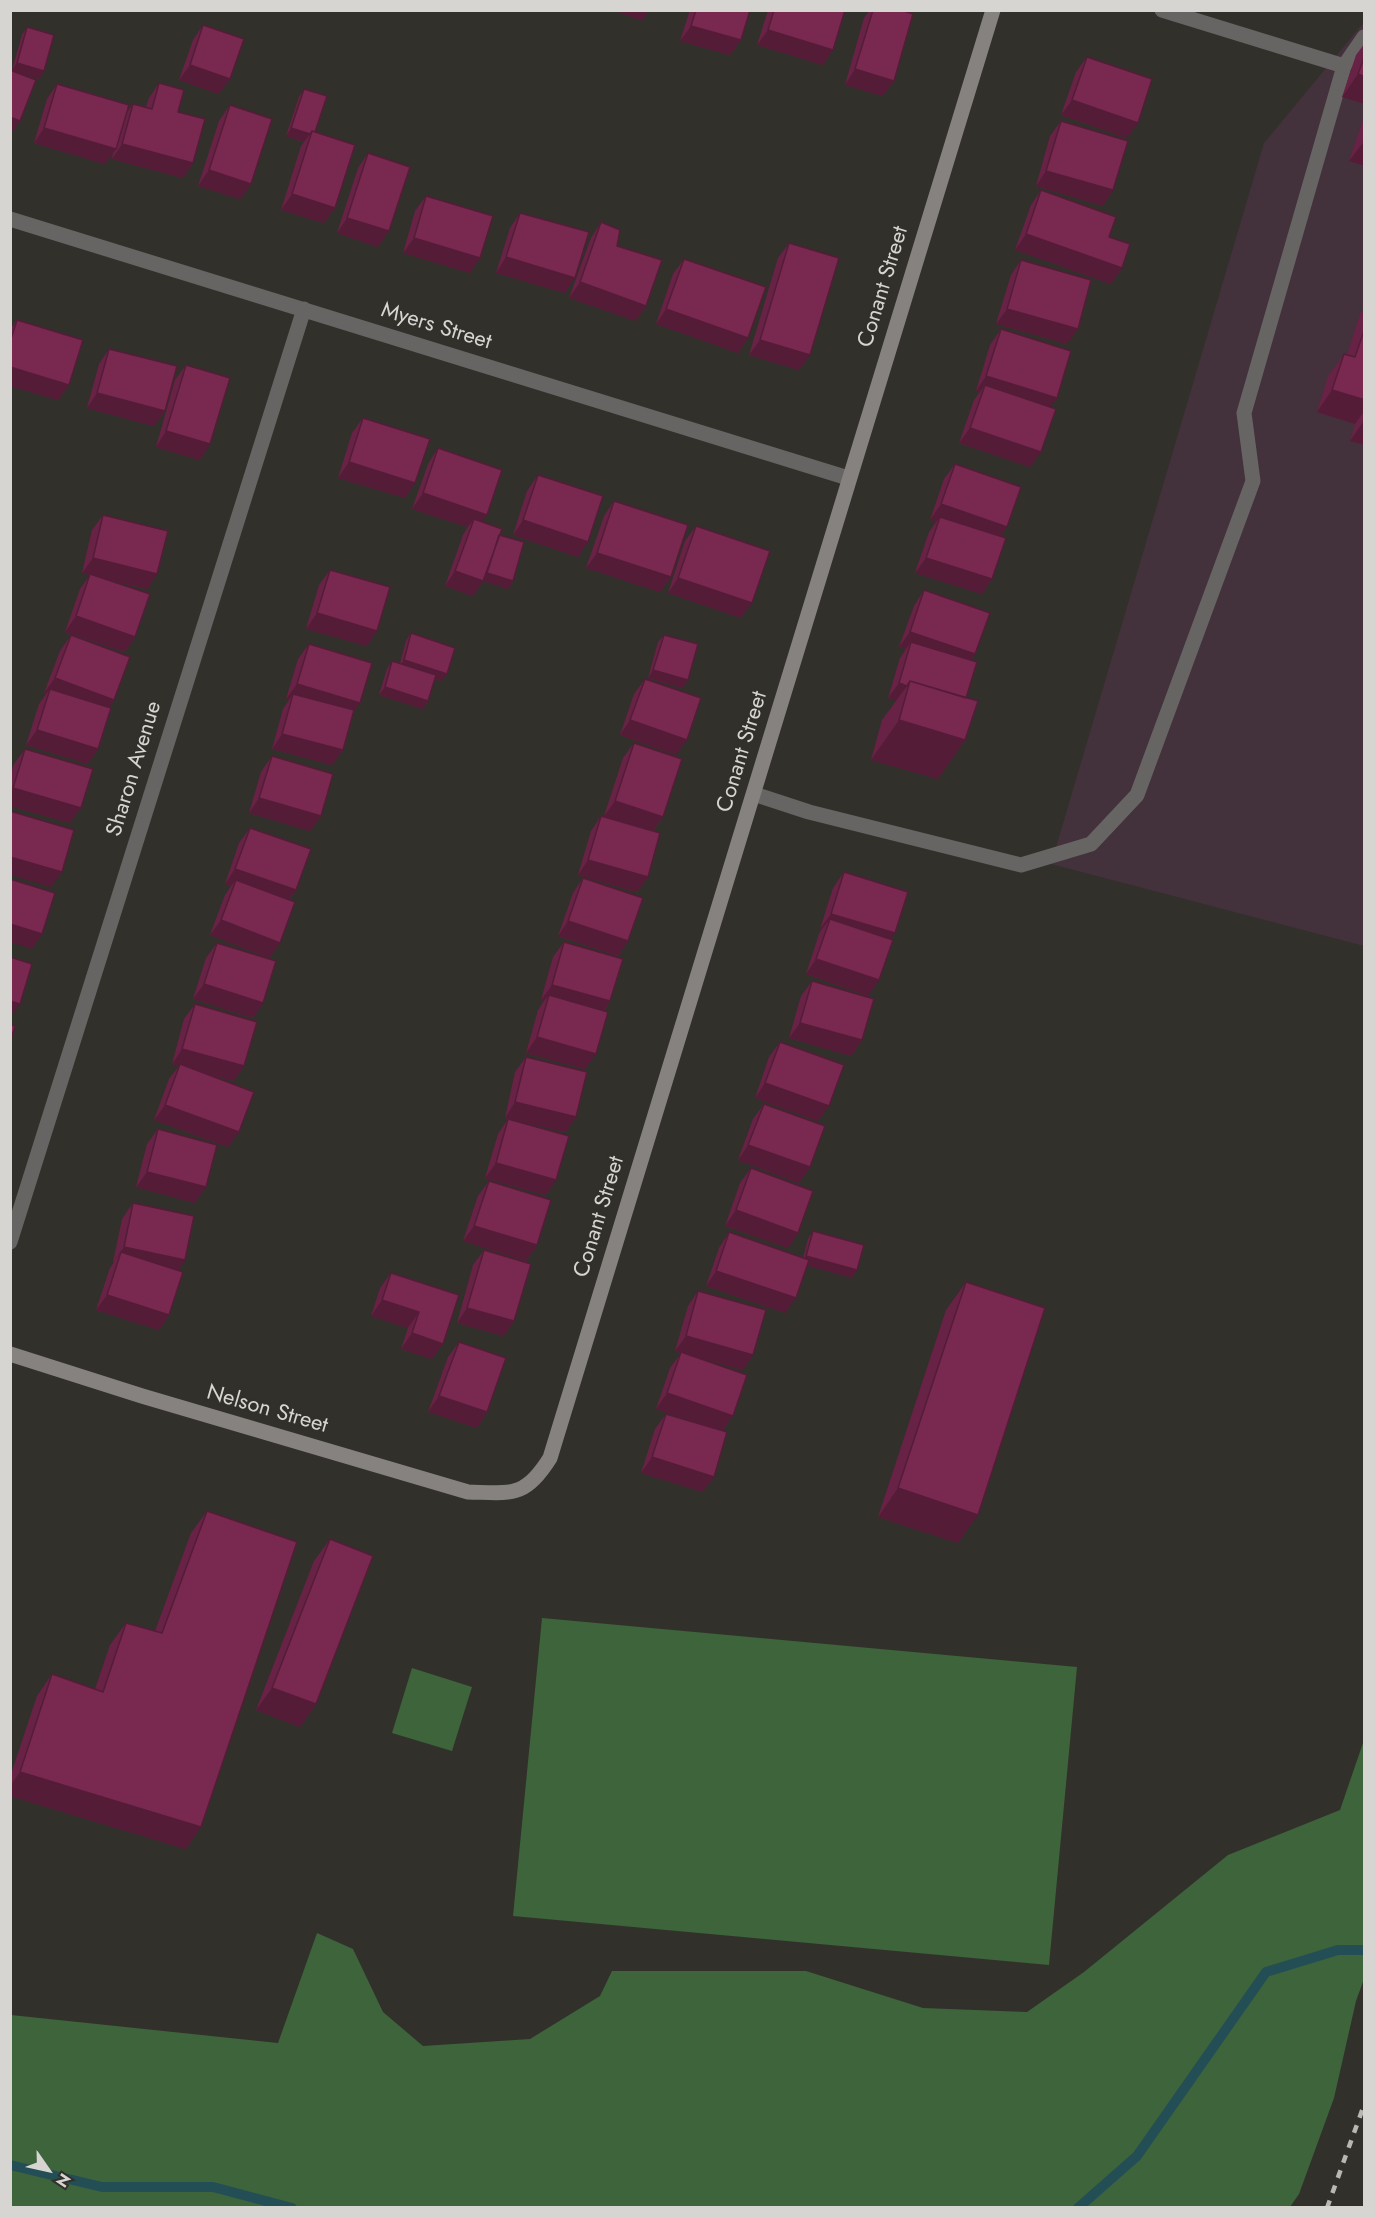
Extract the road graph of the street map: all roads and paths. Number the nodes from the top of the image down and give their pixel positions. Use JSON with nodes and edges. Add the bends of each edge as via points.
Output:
{"nodes":[{"id":1,"x":993,"y":10,"type":"edge"},
{"id":2,"x":1162,"y":10,"type":"edge"},
{"id":3,"x":1365,"y":37,"type":"edge"},
{"id":4,"x":1344,"y":66,"type":"junction"},
{"id":5,"x":10,"y":219,"type":"edge"},
{"id":6,"x":304,"y":309,"type":"junction"},
{"id":7,"x":848,"y":478,"type":"junction"},
{"id":8,"x":754,"y":794,"type":"junction"},
{"id":9,"x":10,"y":1242,"type":"edge"},
{"id":10,"x":10,"y":1354,"type":"edge"},
{"id":11,"x":514,"y":1492,"type":"joint"}],
"edges":[{"from":1,"to":7,"type":"street","name":"Conant Street"},
{"from":2,"to":4,"type":"street"},
{"from":3,"to":4,"type":"street"},
{"from":4,"to":8,"type":"street","via":[[1244,413],[1253,481],[1137,795],[1090,844],[1021,865],[809,812]]},
{"from":5,"to":6,"type":"street","name":"Myers Street"},
{"from":6,"to":7,"type":"street","name":"Myers Street"},
{"from":6,"to":9,"type":"street","name":"Sharon Avenue"},
{"from":7,"to":8,"type":"street","name":"Conant Street"},
{"from":8,"to":11,"type":"street","name":"Conant Street","via":[[550,1458],[535,1482]]},
{"from":10,"to":11,"type":"street","name":"Nelson Street","via":[[468,1492]]}]}
